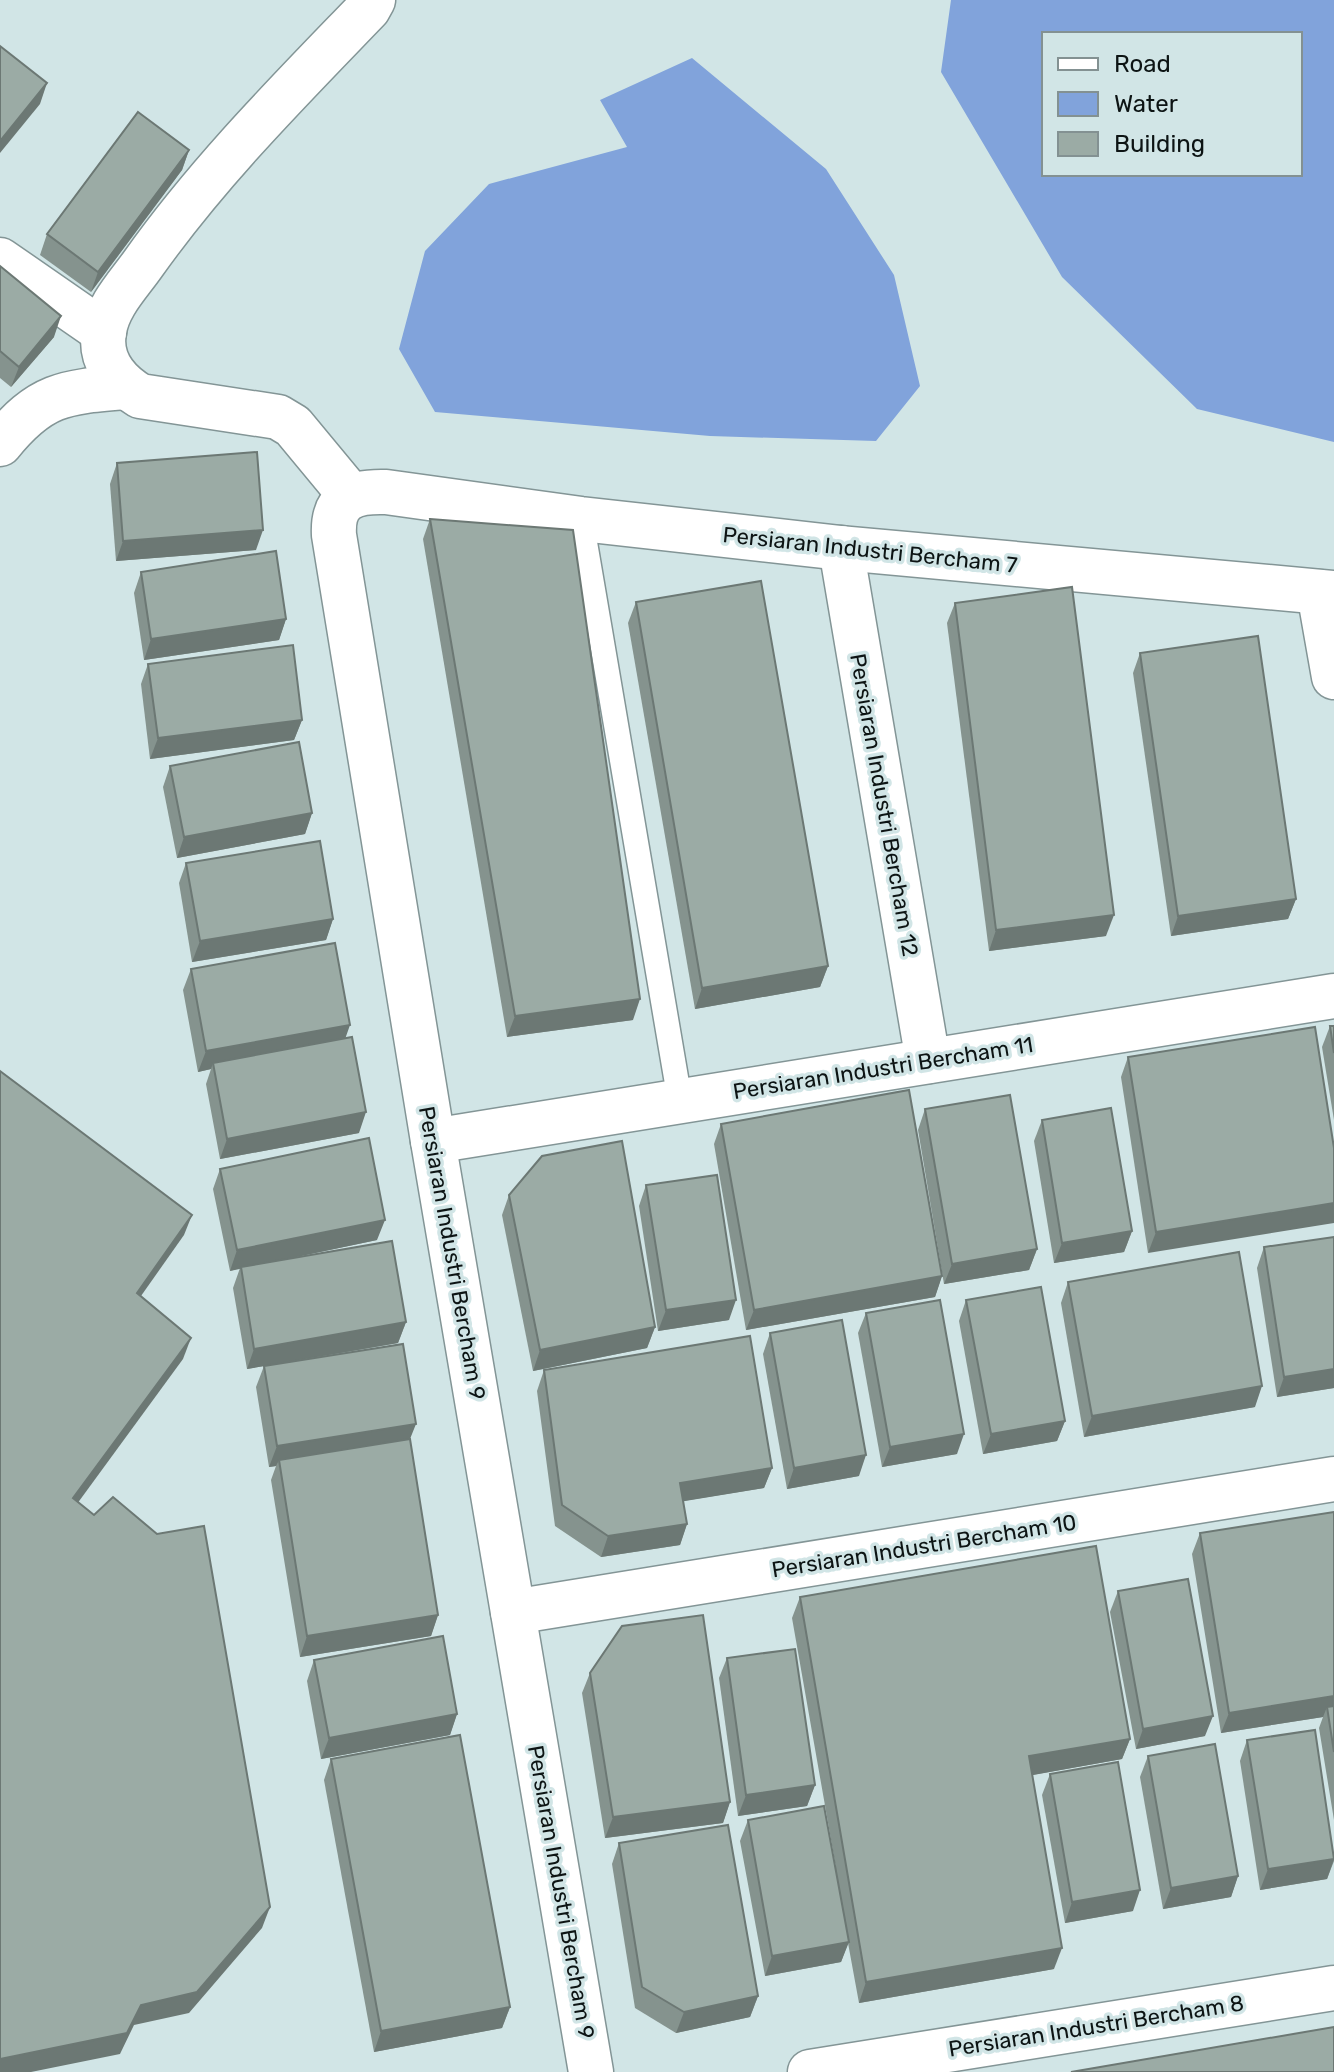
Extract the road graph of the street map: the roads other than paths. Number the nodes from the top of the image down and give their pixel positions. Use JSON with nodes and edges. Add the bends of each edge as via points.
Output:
{"nodes":[{"id":1,"x":373,"y":0,"type":"edge"},
{"id":2,"x":0,"y":260,"type":"edge"},
{"id":3,"x":104,"y":332,"type":"junction"},
{"id":4,"x":126,"y":387,"type":"junction"},
{"id":5,"x":0,"y":444,"type":"edge"},
{"id":6,"x":351,"y":496,"type":"junction"},
{"id":7,"x":581,"y":519,"type":"junction"},
{"id":8,"x":841,"y":548,"type":"junction"},
{"id":9,"x":1326,"y":593,"type":"edge"},
{"id":10,"x":1334,"y":677,"type":"edge"},
{"id":11,"x":1334,"y":996,"type":"edge"},
{"id":12,"x":928,"y":1061,"type":"junction"},
{"id":13,"x":680,"y":1101,"type":"junction"},
{"id":14,"x":433,"y":1141,"type":"junction"},
{"id":15,"x":1334,"y":1479,"type":"edge"},
{"id":16,"x":513,"y":1612,"type":"junction"},
{"id":17,"x":1334,"y":1988,"type":"edge"},
{"id":18,"x":591,"y":2072,"type":"edge"},
{"id":19,"x":810,"y":2072,"type":"edge"}],
"edges":[{"from":1,"to":3,"type":"street","via":[[240,141],[177,217],[111,309]]},
{"from":2,"to":3,"type":"street"},
{"from":3,"to":4,"type":"street","via":[[111,370]]},
{"from":4,"to":5,"type":"street","via":[[50,399],[15,425]]},
{"from":4,"to":6,"type":"street","via":[[140,396],[278,417],[293,426]]},
{"from":6,"to":7,"type":"street","name":"Persiaran Industri Bercham 7","via":[[407,495]]},
{"from":6,"to":14,"type":"street","name":"Persiaran Industri Bercham 9","via":[[333,519],[334,535]]},
{"from":7,"to":8,"type":"street","name":"Persiaran Industri Bercham 7"},
{"from":7,"to":13,"type":"lane"},
{"from":8,"to":9,"type":"street","name":"Persiaran Industri Bercham 7"},
{"from":8,"to":12,"type":"street","name":"Persiaran Industri Bercham 12"},
{"from":9,"to":10,"type":"street"},
{"from":11,"to":12,"type":"street","name":"Persiaran Industri Bercham 11"},
{"from":12,"to":13,"type":"street","name":"Persiaran Industri Bercham 11"},
{"from":13,"to":14,"type":"street","name":"Persiaran Industri Bercham 11"},
{"from":14,"to":16,"type":"street","name":"Persiaran Industri Bercham 9"},
{"from":15,"to":16,"type":"street","name":"Persiaran Industri Bercham 10"},
{"from":16,"to":18,"type":"street","name":"Persiaran Industri Bercham 9"},
{"from":17,"to":19,"type":"street","name":"Persiaran Industri Bercham 8"}]}
